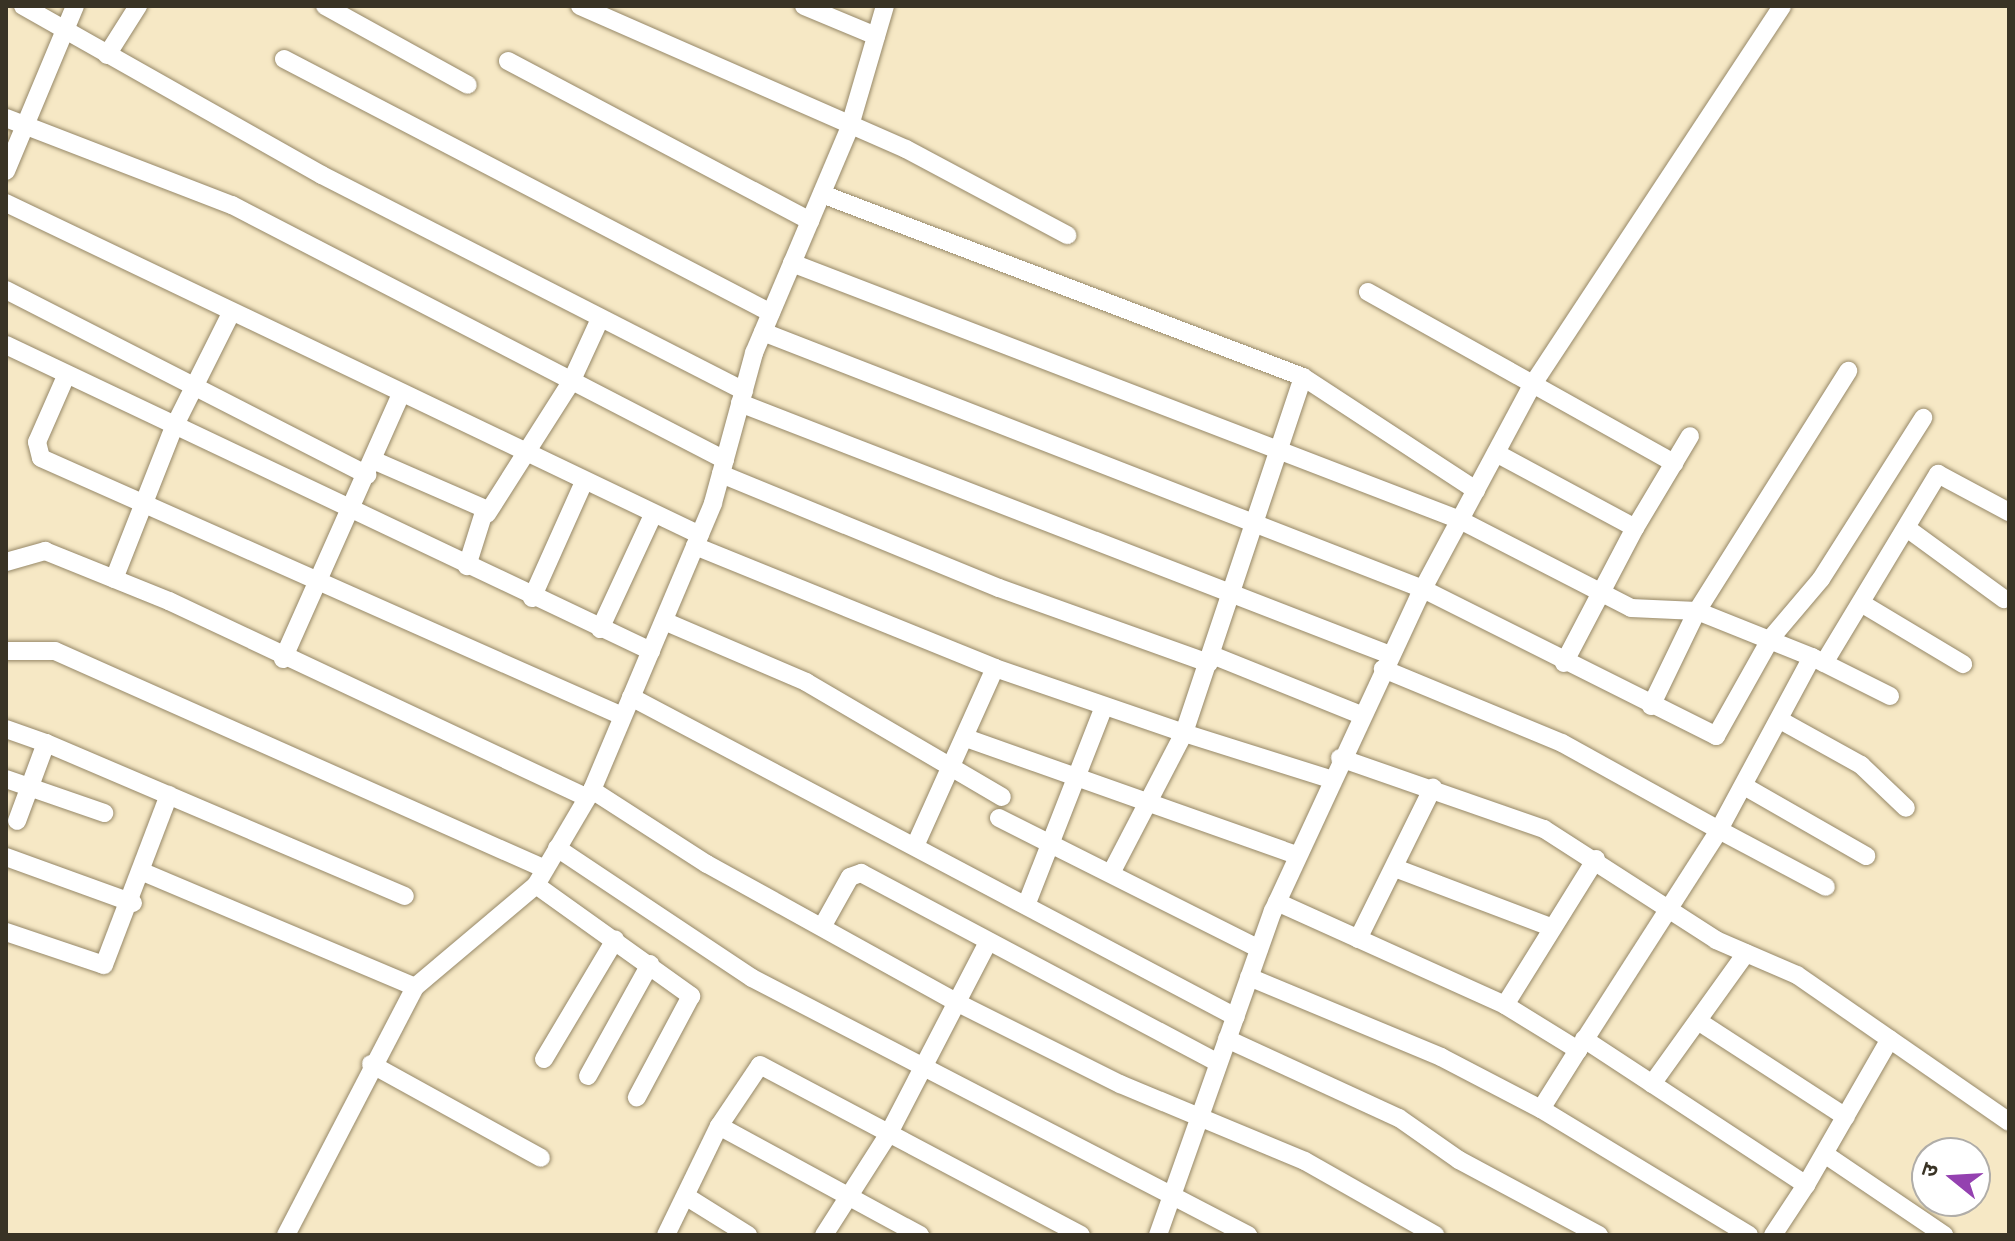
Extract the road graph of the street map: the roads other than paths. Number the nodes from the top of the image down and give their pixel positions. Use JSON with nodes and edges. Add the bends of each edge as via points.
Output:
{"nodes":[{"id":1,"x":23,"y":6,"type":"edge"},
{"id":2,"x":75,"y":6,"type":"edge"},
{"id":3,"x":138,"y":6,"type":"edge"},
{"id":4,"x":325,"y":6,"type":"edge"},
{"id":5,"x":580,"y":6,"type":"edge"},
{"id":6,"x":804,"y":6,"type":"edge"},
{"id":7,"x":885,"y":6,"type":"edge"},
{"id":8,"x":1782,"y":6,"type":"edge"},
{"id":9,"x":63,"y":28,"type":"junction"},
{"id":10,"x":876,"y":36,"type":"junction"},
{"id":11,"x":107,"y":55,"type":"junction"},
{"id":12,"x":284,"y":59,"type":"dead end"},
{"id":13,"x":508,"y":61,"type":"dead end"},
{"id":14,"x":468,"y":85,"type":"dead end"},
{"id":15,"x":6,"y":118,"type":"edge"},
{"id":16,"x":26,"y":125,"type":"junction"},
{"id":17,"x":849,"y":129,"type":"junction"},
{"id":18,"x":6,"y":171,"type":"edge"},
{"id":19,"x":822,"y":194,"type":"junction"},
{"id":20,"x":6,"y":203,"type":"edge"},
{"id":21,"x":810,"y":221,"type":"junction"},
{"id":22,"x":1067,"y":235,"type":"dead end"},
{"id":23,"x":792,"y":263,"type":"junction"},
{"id":24,"x":6,"y":290,"type":"edge"},
{"id":25,"x":1368,"y":292,"type":"dead end"},
{"id":26,"x":231,"y":313,"type":"junction"},
{"id":27,"x":771,"y":313,"type":"junction"},
{"id":28,"x":599,"y":321,"type":"junction"},
{"id":29,"x":763,"y":332,"type":"junction"},
{"id":30,"x":6,"y":345,"type":"edge"},
{"id":31,"x":1848,"y":371,"type":"dead end"},
{"id":32,"x":66,"y":376,"type":"junction"},
{"id":33,"x":1303,"y":377,"type":"junction"},
{"id":34,"x":571,"y":382,"type":"junction"},
{"id":35,"x":194,"y":387,"type":"junction"},
{"id":36,"x":1531,"y":387,"type":"junction"},
{"id":37,"x":401,"y":394,"type":"junction"},
{"id":38,"x":742,"y":397,"type":"junction"},
{"id":39,"x":1923,"y":418,"type":"dead end"},
{"id":40,"x":173,"y":429,"type":"junction"},
{"id":41,"x":1690,"y":436,"type":"dead end"},
{"id":42,"x":1278,"y":449,"type":"junction"},
{"id":43,"x":1496,"y":453,"type":"junction"},
{"id":44,"x":527,"y":454,"type":"junction"},
{"id":45,"x":1674,"y":463,"type":"junction"},
{"id":46,"x":370,"y":467,"type":"junction"},
{"id":47,"x":723,"y":467,"type":"junction"},
{"id":48,"x":584,"y":482,"type":"junction"},
{"id":49,"x":1476,"y":490,"type":"junction"},
{"id":50,"x":144,"y":501,"type":"junction"},
{"id":51,"x":352,"y":511,"type":"junction"},
{"id":52,"x":2009,"y":512,"type":"edge"},
{"id":53,"x":487,"y":514,"type":"junction"},
{"id":54,"x":653,"y":515,"type":"junction"},
{"id":55,"x":1460,"y":520,"type":"junction"},
{"id":56,"x":1254,"y":523,"type":"junction"},
{"id":57,"x":1635,"y":528,"type":"junction"},
{"id":58,"x":1908,"y":529,"type":"junction"},
{"id":59,"x":698,"y":540,"type":"junction"},
{"id":60,"x":6,"y":562,"type":"edge"},
{"id":61,"x":467,"y":566,"type":"junction"},
{"id":62,"x":114,"y":579,"type":"junction"},
{"id":63,"x":320,"y":580,"type":"junction"},
{"id":64,"x":1423,"y":589,"type":"junction"},
{"id":65,"x":1232,"y":593,"type":"junction"},
{"id":66,"x":1599,"y":595,"type":"junction"},
{"id":67,"x":532,"y":598,"type":"junction"},
{"id":68,"x":2004,"y":599,"type":"dead end"},
{"id":69,"x":1861,"y":603,"type":"junction"},
{"id":70,"x":1697,"y":611,"type":"junction"},
{"id":71,"x":664,"y":621,"type":"junction"},
{"id":72,"x":600,"y":629,"type":"junction"},
{"id":73,"x":1771,"y":638,"type":"junction"},
{"id":74,"x":6,"y":651,"type":"edge"},
{"id":75,"x":651,"y":651,"type":"junction"},
{"id":76,"x":283,"y":659,"type":"junction"},
{"id":77,"x":1211,"y":659,"type":"junction"},
{"id":78,"x":1818,"y":660,"type":"junction"},
{"id":79,"x":1387,"y":662,"type":"junction"},
{"id":80,"x":1564,"y":663,"type":"junction"},
{"id":81,"x":1963,"y":664,"type":"dead end"},
{"id":82,"x":995,"y":668,"type":"junction"},
{"id":83,"x":1890,"y":696,"type":"dead end"},
{"id":84,"x":631,"y":697,"type":"junction"},
{"id":85,"x":1651,"y":706,"type":"junction"},
{"id":86,"x":1104,"y":707,"type":"junction"},
{"id":87,"x":1361,"y":715,"type":"junction"},
{"id":88,"x":622,"y":716,"type":"junction"},
{"id":89,"x":1780,"y":720,"type":"junction"},
{"id":90,"x":6,"y":729,"type":"edge"},
{"id":91,"x":1184,"y":733,"type":"junction"},
{"id":92,"x":966,"y":738,"type":"junction"},
{"id":93,"x":46,"y":743,"type":"junction"},
{"id":94,"x":1340,"y":758,"type":"junction"},
{"id":95,"x":952,"y":772,"type":"junction"},
{"id":96,"x":6,"y":779,"type":"edge"},
{"id":97,"x":1077,"y":779,"type":"junction"},
{"id":98,"x":1330,"y":779,"type":"junction"},
{"id":99,"x":1744,"y":786,"type":"junction"},
{"id":100,"x":29,"y":787,"type":"junction"},
{"id":101,"x":1433,"y":787,"type":"junction"},
{"id":102,"x":590,"y":794,"type":"junction"},
{"id":103,"x":169,"y":795,"type":"junction"},
{"id":104,"x":1002,"y":797,"type":"dead end"},
{"id":105,"x":1150,"y":803,"type":"junction"},
{"id":106,"x":1906,"y":808,"type":"dead end"},
{"id":107,"x":104,"y":813,"type":"dead end"},
{"id":108,"x":999,"y":818,"type":"dead end"},
{"id":109,"x":17,"y":821,"type":"dead end"},
{"id":110,"x":1719,"y":830,"type":"junction"},
{"id":111,"x":1052,"y":844,"type":"junction"},
{"id":112,"x":915,"y":846,"type":"junction"},
{"id":113,"x":557,"y":848,"type":"junction"},
{"id":114,"x":1297,"y":855,"type":"junction"},
{"id":115,"x":1866,"y":856,"type":"dead end"},
{"id":116,"x":6,"y":857,"type":"edge"},
{"id":117,"x":1596,"y":859,"type":"junction"},
{"id":118,"x":1395,"y":868,"type":"junction"},
{"id":119,"x":143,"y":872,"type":"junction"},
{"id":120,"x":1111,"y":873,"type":"junction"},
{"id":121,"x":541,"y":877,"type":"junction"},
{"id":122,"x":1826,"y":887,"type":"dead end"},
{"id":123,"x":405,"y":896,"type":"dead end"},
{"id":124,"x":1277,"y":902,"type":"junction"},
{"id":125,"x":133,"y":903,"type":"junction"},
{"id":126,"x":1027,"y":903,"type":"junction"},
{"id":127,"x":1673,"y":910,"type":"junction"},
{"id":128,"x":822,"y":927,"type":"junction"},
{"id":129,"x":1550,"y":927,"type":"junction"},
{"id":130,"x":6,"y":932,"type":"edge"},
{"id":131,"x":1358,"y":939,"type":"junction"},
{"id":132,"x":615,"y":940,"type":"junction"},
{"id":133,"x":988,"y":942,"type":"junction"},
{"id":134,"x":1259,"y":949,"type":"junction"},
{"id":135,"x":1746,"y":953,"type":"junction"},
{"id":136,"x":650,"y":964,"type":"junction"},
{"id":137,"x":1249,"y":977,"type":"junction"},
{"id":138,"x":415,"y":987,"type":"junction"},
{"id":139,"x":954,"y":1001,"type":"junction"},
{"id":140,"x":1505,"y":1005,"type":"junction"},
{"id":141,"x":1236,"y":1017,"type":"junction"},
{"id":142,"x":1698,"y":1021,"type":"junction"},
{"id":143,"x":1227,"y":1039,"type":"junction"},
{"id":144,"x":1890,"y":1039,"type":"junction"},
{"id":145,"x":1581,"y":1045,"type":"junction"},
{"id":146,"x":544,"y":1059,"type":"dead end"},
{"id":147,"x":925,"y":1062,"type":"junction"},
{"id":148,"x":1218,"y":1063,"type":"junction"},
{"id":149,"x":371,"y":1064,"type":"junction"},
{"id":150,"x":588,"y":1076,"type":"dead end"},
{"id":151,"x":1652,"y":1084,"type":"junction"},
{"id":152,"x":637,"y":1097,"type":"dead end"},
{"id":153,"x":1541,"y":1109,"type":"junction"},
{"id":154,"x":1846,"y":1117,"type":"junction"},
{"id":155,"x":1198,"y":1118,"type":"junction"},
{"id":156,"x":2009,"y":1122,"type":"edge"},
{"id":157,"x":719,"y":1126,"type":"junction"},
{"id":158,"x":888,"y":1135,"type":"junction"},
{"id":159,"x":1826,"y":1155,"type":"junction"},
{"id":160,"x":541,"y":1158,"type":"dead end"},
{"id":161,"x":1806,"y":1185,"type":"junction"},
{"id":162,"x":1173,"y":1193,"type":"junction"},
{"id":163,"x":849,"y":1196,"type":"junction"},
{"id":164,"x":687,"y":1197,"type":"junction"},
{"id":165,"x":286,"y":1235,"type":"edge"},
{"id":166,"x":666,"y":1235,"type":"edge"},
{"id":167,"x":748,"y":1235,"type":"edge"},
{"id":168,"x":824,"y":1235,"type":"edge"},
{"id":169,"x":920,"y":1235,"type":"edge"},
{"id":170,"x":1081,"y":1235,"type":"edge"},
{"id":171,"x":1158,"y":1235,"type":"edge"},
{"id":172,"x":1248,"y":1235,"type":"edge"},
{"id":173,"x":1435,"y":1235,"type":"edge"},
{"id":174,"x":1599,"y":1235,"type":"edge"},
{"id":175,"x":1749,"y":1235,"type":"edge"},
{"id":176,"x":1773,"y":1235,"type":"edge"},
{"id":177,"x":1944,"y":1235,"type":"edge"}],
"edges":[{"from":1,"to":9,"type":"street"},
{"from":2,"to":9,"type":"street"},
{"from":3,"to":11,"type":"street"},
{"from":4,"to":14,"type":"street"},
{"from":5,"to":17,"type":"street"},
{"from":6,"to":10,"type":"street"},
{"from":7,"to":10,"type":"street"},
{"from":8,"to":36,"type":"street"},
{"from":9,"to":11,"type":"street"},
{"from":9,"to":16,"type":"street"},
{"from":10,"to":17,"type":"street"},
{"from":11,"to":28,"type":"street"},
{"from":12,"to":27,"type":"street"},
{"from":13,"to":21,"type":"street"},
{"from":15,"to":16,"type":"street"},
{"from":16,"to":18,"type":"street"},
{"from":16,"to":34,"type":"street","via":[[232,205]]},
{"from":17,"to":19,"type":"street"},
{"from":17,"to":22,"type":"street","via":[[914,153]]},
{"from":19,"to":21,"type":"street"},
{"from":19,"to":33,"type":"street"},
{"from":20,"to":26,"type":"street"},
{"from":21,"to":23,"type":"street"},
{"from":23,"to":27,"type":"street"},
{"from":23,"to":42,"type":"street"},
{"from":24,"to":35,"type":"street"},
{"from":25,"to":36,"type":"street"},
{"from":26,"to":35,"type":"street"},
{"from":26,"to":37,"type":"street"},
{"from":27,"to":29,"type":"street"},
{"from":28,"to":34,"type":"street"},
{"from":28,"to":38,"type":"street"},
{"from":29,"to":38,"type":"street"},
{"from":29,"to":56,"type":"street"},
{"from":30,"to":32,"type":"street"},
{"from":31,"to":70,"type":"street"},
{"from":32,"to":40,"type":"street"},
{"from":32,"to":50,"type":"street","via":[[37,442],[41,458]]},
{"from":33,"to":42,"type":"street"},
{"from":33,"to":49,"type":"street"},
{"from":34,"to":44,"type":"street"},
{"from":34,"to":47,"type":"street"},
{"from":35,"to":40,"type":"street"},
{"from":35,"to":46,"type":"street"},
{"from":36,"to":43,"type":"street"},
{"from":36,"to":45,"type":"street"},
{"from":37,"to":44,"type":"street"},
{"from":37,"to":46,"type":"street"},
{"from":38,"to":47,"type":"street"},
{"from":38,"to":65,"type":"street"},
{"from":39,"to":73,"type":"street","via":[[1821,579]]},
{"from":40,"to":50,"type":"street"},
{"from":40,"to":51,"type":"street"},
{"from":41,"to":45,"type":"street"},
{"from":42,"to":55,"type":"street"},
{"from":42,"to":56,"type":"street"},
{"from":43,"to":49,"type":"street"},
{"from":43,"to":57,"type":"street"},
{"from":44,"to":48,"type":"street"},
{"from":44,"to":53,"type":"street"},
{"from":45,"to":57,"type":"street"},
{"from":46,"to":51,"type":"street"},
{"from":46,"to":53,"type":"street"},
{"from":47,"to":59,"type":"street"},
{"from":47,"to":77,"type":"street","via":[[999,588]]},
{"from":48,"to":54,"type":"street"},
{"from":48,"to":67,"type":"street"},
{"from":49,"to":55,"type":"street"},
{"from":50,"to":62,"type":"street"},
{"from":50,"to":63,"type":"street"},
{"from":51,"to":61,"type":"street"},
{"from":51,"to":63,"type":"street"},
{"from":52,"to":58,"type":"street","via":[[1938,474]]},
{"from":53,"to":61,"type":"street"},
{"from":54,"to":59,"type":"street"},
{"from":54,"to":72,"type":"street"},
{"from":55,"to":64,"type":"street"},
{"from":55,"to":66,"type":"street"},
{"from":56,"to":64,"type":"street"},
{"from":56,"to":65,"type":"street"},
{"from":57,"to":66,"type":"street"},
{"from":58,"to":68,"type":"street"},
{"from":58,"to":69,"type":"street"},
{"from":59,"to":71,"type":"street"},
{"from":59,"to":82,"type":"street"},
{"from":60,"to":62,"type":"street","via":[[45,551]]},
{"from":61,"to":67,"type":"street"},
{"from":62,"to":76,"type":"street"},
{"from":63,"to":76,"type":"street"},
{"from":63,"to":88,"type":"street"},
{"from":64,"to":79,"type":"street"},
{"from":64,"to":80,"type":"street"},
{"from":65,"to":77,"type":"street"},
{"from":65,"to":79,"type":"street"},
{"from":66,"to":70,"type":"street","via":[[1631,608]]},
{"from":66,"to":80,"type":"street"},
{"from":67,"to":72,"type":"street"},
{"from":69,"to":78,"type":"street"},
{"from":69,"to":81,"type":"street"},
{"from":70,"to":73,"type":"street"},
{"from":70,"to":85,"type":"street"},
{"from":71,"to":75,"type":"street"},
{"from":71,"to":95,"type":"street","via":[[806,682]]},
{"from":72,"to":75,"type":"street"},
{"from":73,"to":78,"type":"street"},
{"from":73,"to":85,"type":"street","via":[[1722,734],[1708,734]]},
{"from":74,"to":121,"type":"street","via":[[55,651]]},
{"from":75,"to":84,"type":"street"},
{"from":76,"to":102,"type":"street"},
{"from":77,"to":87,"type":"street"},
{"from":77,"to":91,"type":"street"},
{"from":78,"to":83,"type":"street"},
{"from":78,"to":89,"type":"street"},
{"from":79,"to":87,"type":"street"},
{"from":79,"to":110,"type":"street","via":[[1562,743]]},
{"from":80,"to":85,"type":"street"},
{"from":82,"to":86,"type":"street"},
{"from":82,"to":92,"type":"street"},
{"from":84,"to":88,"type":"street"},
{"from":84,"to":112,"type":"street"},
{"from":86,"to":91,"type":"street"},
{"from":86,"to":97,"type":"street"},
{"from":87,"to":94,"type":"street"},
{"from":88,"to":102,"type":"street"},
{"from":89,"to":99,"type":"street"},
{"from":89,"to":106,"type":"street","via":[[1861,765]]},
{"from":90,"to":93,"type":"street"},
{"from":91,"to":98,"type":"street"},
{"from":91,"to":105,"type":"street"},
{"from":92,"to":95,"type":"street"},
{"from":92,"to":97,"type":"street"},
{"from":93,"to":100,"type":"street"},
{"from":93,"to":103,"type":"street"},
{"from":94,"to":98,"type":"street"},
{"from":94,"to":101,"type":"street"},
{"from":95,"to":104,"type":"street"},
{"from":95,"to":112,"type":"street"},
{"from":96,"to":100,"type":"street"},
{"from":97,"to":105,"type":"street"},
{"from":97,"to":111,"type":"street"},
{"from":98,"to":114,"type":"street"},
{"from":99,"to":110,"type":"street"},
{"from":99,"to":115,"type":"street"},
{"from":100,"to":107,"type":"street"},
{"from":100,"to":109,"type":"street"},
{"from":101,"to":117,"type":"street","via":[[1544,829]]},
{"from":101,"to":118,"type":"street"},
{"from":102,"to":113,"type":"street"},
{"from":102,"to":128,"type":"street"},
{"from":103,"to":119,"type":"street"},
{"from":103,"to":123,"type":"street"},
{"from":105,"to":114,"type":"street"},
{"from":105,"to":120,"type":"street"},
{"from":108,"to":111,"type":"street"},
{"from":110,"to":122,"type":"street"},
{"from":110,"to":127,"type":"street"},
{"from":111,"to":120,"type":"street"},
{"from":111,"to":126,"type":"street"},
{"from":112,"to":126,"type":"street"},
{"from":113,"to":121,"type":"street"},
{"from":113,"to":147,"type":"street","via":[[752,978]]},
{"from":114,"to":124,"type":"street"},
{"from":116,"to":125,"type":"street"},
{"from":117,"to":127,"type":"street"},
{"from":117,"to":129,"type":"street"},
{"from":118,"to":129,"type":"street"},
{"from":118,"to":131,"type":"street"},
{"from":119,"to":125,"type":"street"},
{"from":119,"to":138,"type":"street"},
{"from":120,"to":134,"type":"street"},
{"from":121,"to":132,"type":"street"},
{"from":121,"to":138,"type":"street"},
{"from":124,"to":131,"type":"street"},
{"from":124,"to":134,"type":"street"},
{"from":125,"to":130,"type":"street","via":[[110,959],[98,967]]},
{"from":126,"to":141,"type":"street"},
{"from":127,"to":135,"type":"street"},
{"from":127,"to":145,"type":"street","via":[[1626,968]]},
{"from":128,"to":133,"type":"street","via":[[850,877],[861,873]]},
{"from":128,"to":139,"type":"street"},
{"from":129,"to":140,"type":"street"},
{"from":131,"to":140,"type":"street"},
{"from":132,"to":136,"type":"street"},
{"from":132,"to":146,"type":"street"},
{"from":133,"to":139,"type":"street"},
{"from":133,"to":148,"type":"street"},
{"from":134,"to":137,"type":"street"},
{"from":135,"to":142,"type":"street"},
{"from":135,"to":144,"type":"street","via":[[1797,975]]},
{"from":136,"to":150,"type":"street"},
{"from":136,"to":152,"type":"street","via":[[693,1001]]},
{"from":137,"to":141,"type":"street"},
{"from":137,"to":153,"type":"street","via":[[1441,1057]]},
{"from":138,"to":149,"type":"street"},
{"from":139,"to":147,"type":"street"},
{"from":139,"to":155,"type":"street"},
{"from":140,"to":145,"type":"street"},
{"from":141,"to":143,"type":"street"},
{"from":142,"to":151,"type":"street"},
{"from":142,"to":154,"type":"street"},
{"from":143,"to":148,"type":"street"},
{"from":143,"to":174,"type":"street","via":[[1399,1118],[1459,1160]]},
{"from":144,"to":154,"type":"street"},
{"from":144,"to":156,"type":"street"},
{"from":145,"to":151,"type":"street"},
{"from":145,"to":153,"type":"street"},
{"from":147,"to":158,"type":"street"},
{"from":147,"to":162,"type":"street"},
{"from":148,"to":155,"type":"street"},
{"from":149,"to":160,"type":"street"},
{"from":149,"to":165,"type":"street"},
{"from":151,"to":161,"type":"street"},
{"from":153,"to":175,"type":"street"},
{"from":154,"to":159,"type":"street"},
{"from":155,"to":162,"type":"street"},
{"from":155,"to":173,"type":"street","via":[[1356,1186]]},
{"from":157,"to":158,"type":"street","via":[[760,1065]]},
{"from":157,"to":163,"type":"street"},
{"from":157,"to":164,"type":"street"},
{"from":158,"to":163,"type":"street"},
{"from":158,"to":170,"type":"street"},
{"from":159,"to":161,"type":"street"},
{"from":159,"to":177,"type":"street"},
{"from":161,"to":176,"type":"street"},
{"from":162,"to":171,"type":"street"},
{"from":162,"to":172,"type":"street"},
{"from":163,"to":168,"type":"street"},
{"from":163,"to":169,"type":"street"},
{"from":164,"to":166,"type":"street"},
{"from":164,"to":167,"type":"street"}]}
